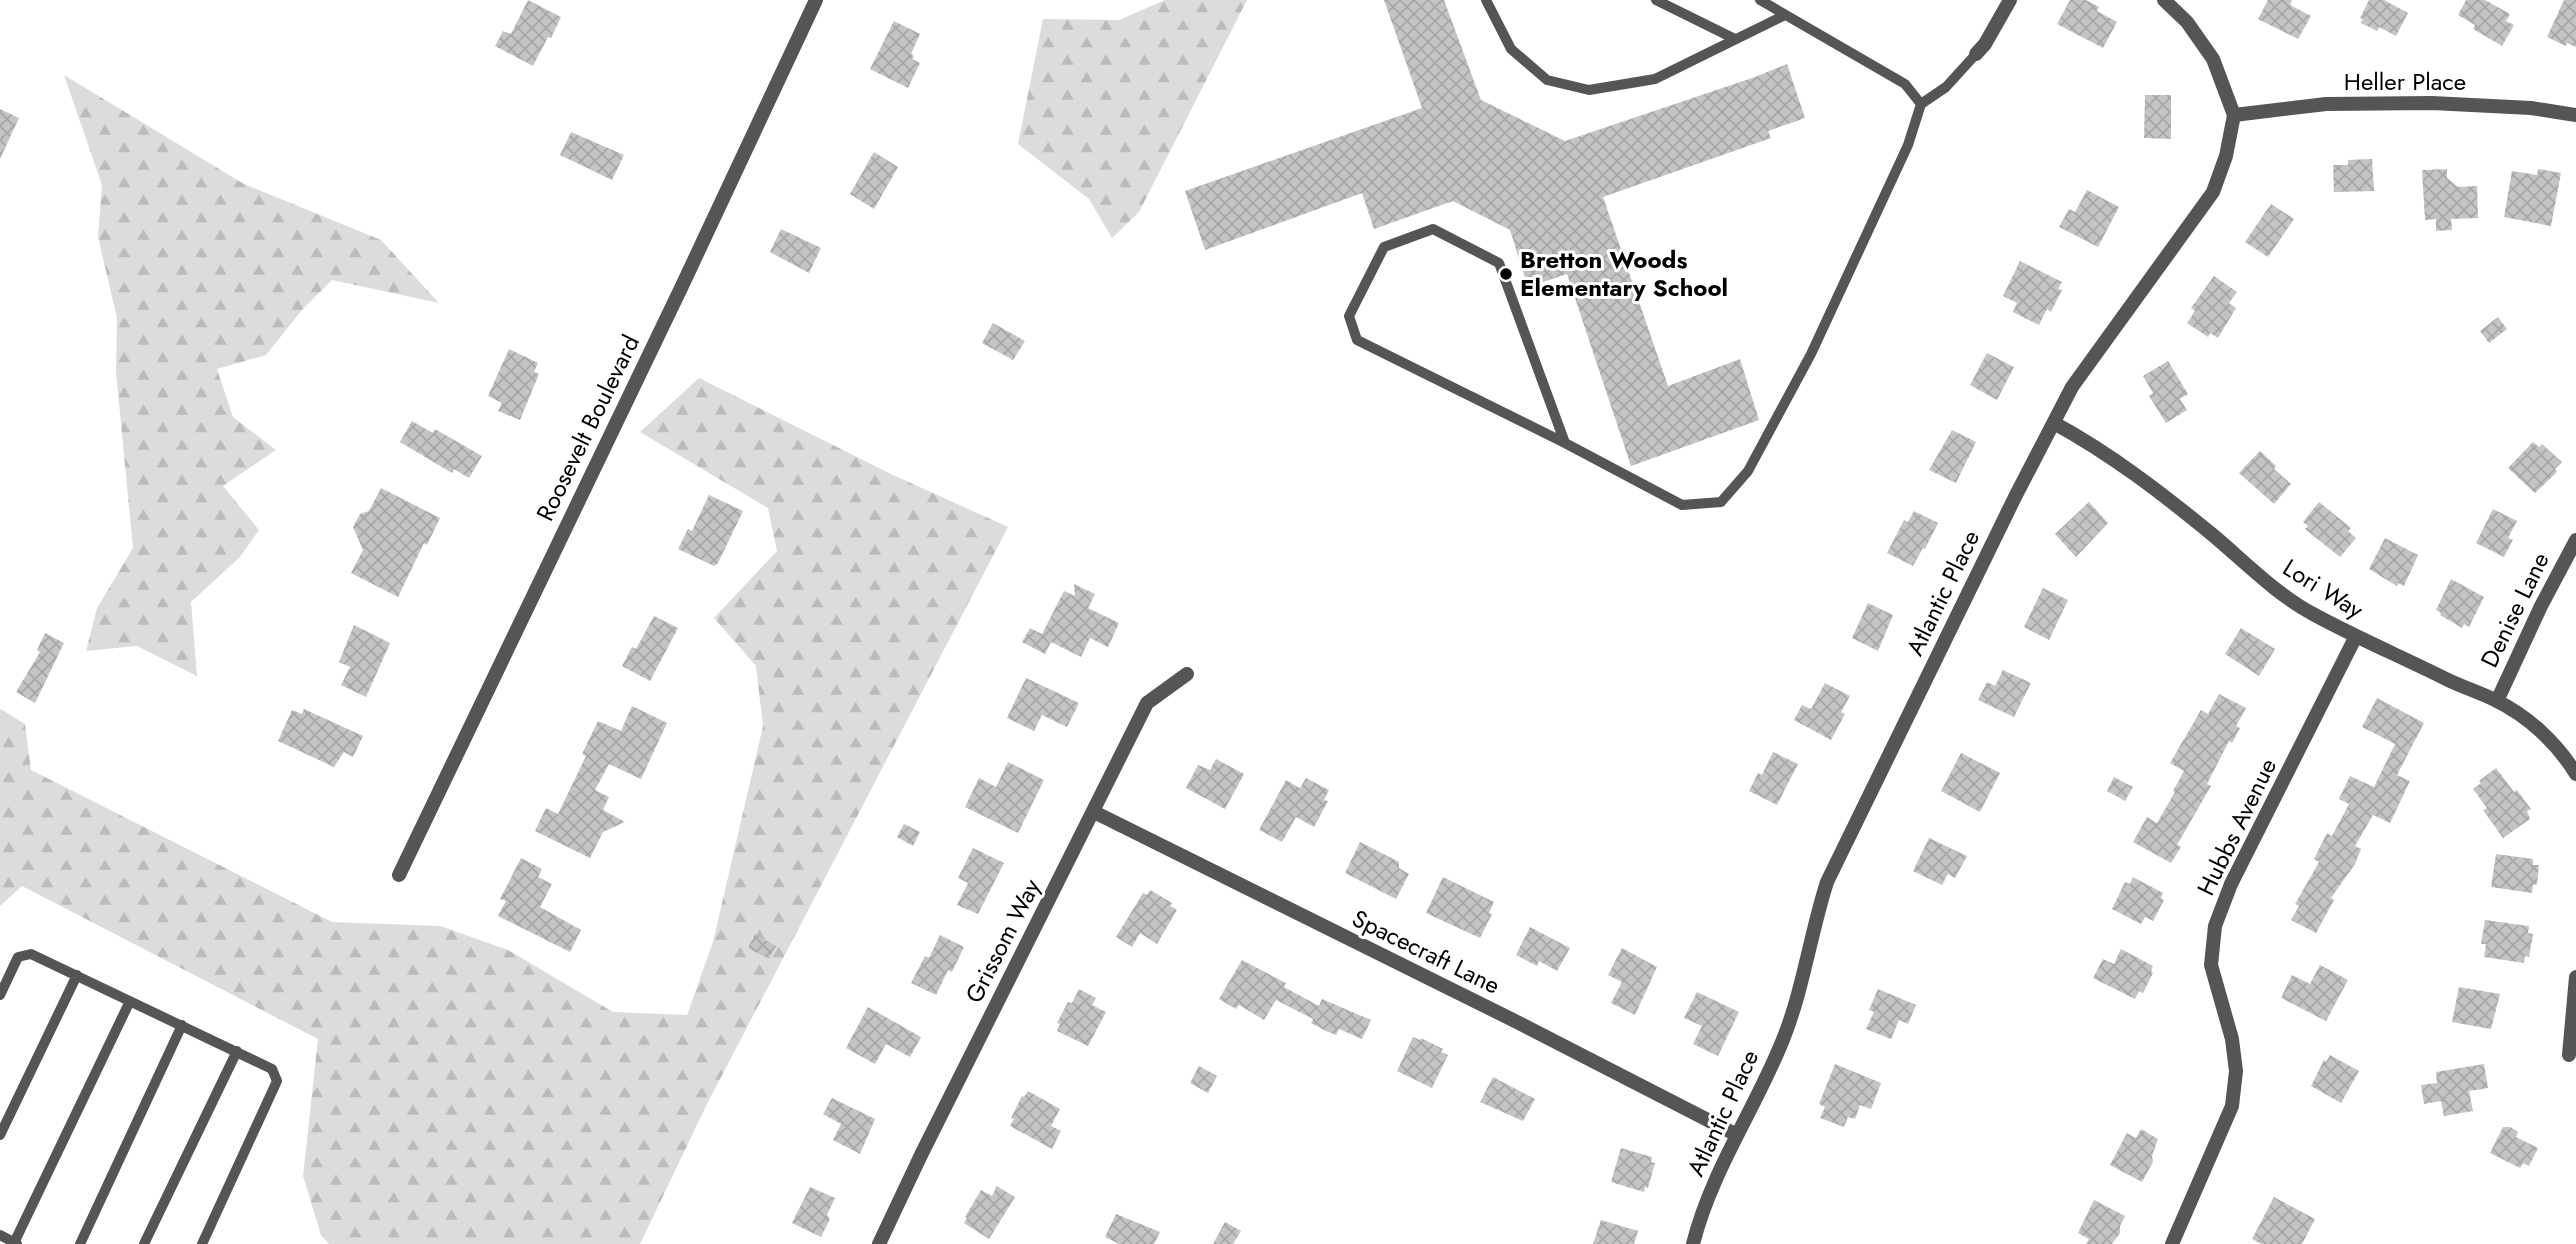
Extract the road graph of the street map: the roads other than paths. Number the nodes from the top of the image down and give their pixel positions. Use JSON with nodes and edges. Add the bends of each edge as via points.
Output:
{"nodes":[{"id":1,"x":816,"y":0,"type":"edge"},
{"id":2,"x":1486,"y":0,"type":"edge"},
{"id":3,"x":1656,"y":0,"type":"edge"},
{"id":4,"x":1760,"y":0,"type":"edge"},
{"id":5,"x":2010,"y":0,"type":"edge"},
{"id":6,"x":2164,"y":0,"type":"edge"},
{"id":7,"x":1785,"y":15,"type":"junction"},
{"id":8,"x":1735,"y":39,"type":"junction"},
{"id":9,"x":1976,"y":54,"type":"joint"},
{"id":10,"x":1921,"y":104,"type":"junction"},
{"id":11,"x":2234,"y":115,"type":"junction"},
{"id":12,"x":2576,"y":115,"type":"edge"},
{"id":13,"x":2054,"y":423,"type":"junction"},
{"id":14,"x":1565,"y":443,"type":"junction"},
{"id":15,"x":2576,"y":540,"type":"edge"},
{"id":16,"x":2356,"y":636,"type":"junction"},
{"id":17,"x":1187,"y":674,"type":"dead end"},
{"id":18,"x":2497,"y":701,"type":"junction"},
{"id":19,"x":2576,"y":774,"type":"edge"},
{"id":20,"x":1094,"y":812,"type":"junction"},
{"id":21,"x":399,"y":875,"type":"dead end"},
{"id":22,"x":76,"y":975,"type":"junction"},
{"id":23,"x":2576,"y":977,"type":"edge"},
{"id":24,"x":0,"y":995,"type":"edge"},
{"id":25,"x":130,"y":1001,"type":"junction"},
{"id":26,"x":182,"y":1025,"type":"junction"},
{"id":27,"x":237,"y":1051,"type":"junction"},
{"id":28,"x":2569,"y":1055,"type":"dead end"},
{"id":29,"x":0,"y":1135,"type":"edge"},
{"id":30,"x":1737,"y":1135,"type":"junction"},
{"id":31,"x":0,"y":1235,"type":"edge"},
{"id":32,"x":150,"y":1242,"type":"edge"},
{"id":33,"x":16,"y":1243,"type":"edge"},
{"id":34,"x":79,"y":1244,"type":"edge"},
{"id":35,"x":202,"y":1244,"type":"edge"},
{"id":36,"x":879,"y":1244,"type":"edge"},
{"id":37,"x":1693,"y":1244,"type":"edge"},
{"id":38,"x":2172,"y":1244,"type":"edge"}],
"edges":[{"from":1,"to":21,"type":"street","name":"Roosevelt Boulevard"},
{"from":2,"to":8,"type":"lane","via":[[1511,49],[1548,80],[1589,90],[1655,79]]},
{"from":3,"to":8,"type":"lane"},
{"from":4,"to":7,"type":"lane"},
{"from":5,"to":9,"type":"street"},
{"from":6,"to":11,"type":"street","via":[[2187,22],[2213,59]]},
{"from":7,"to":8,"type":"lane"},
{"from":7,"to":10,"type":"lane","via":[[1905,84]]},
{"from":9,"to":10,"type":"lane","via":[[1946,87]]},
{"from":10,"to":14,"type":"lane","via":[[1908,145],[1811,354],[1748,471],[1721,502],[1682,505]]},
{"from":11,"to":12,"type":"street","name":"Heller Place","via":[[2326,104],[2432,103]]},
{"from":11,"to":13,"type":"street","name":"Atlantic Place","via":[[2213,192],[2098,348]]},
{"from":13,"to":16,"type":"street","name":"Lori Way","via":[[2138,478],[2273,587]]},
{"from":13,"to":30,"type":"street","name":"Atlantic Place","via":[[1827,882],[1782,1042]]},
{"from":14,"to":14,"type":"lane","via":[[1357,340],[1349,316],[1384,247],[1433,229],[1499,263]]},
{"from":15,"to":18,"type":"street","name":"Denise Lane"},
{"from":16,"to":18,"type":"street","name":"Lori Way"},
{"from":16,"to":38,"type":"street","name":"Hubbs Avenue","via":[[2231,884],[2215,926],[2211,964],[2232,1039],[2236,1071],[2232,1106]]},
{"from":17,"to":20,"type":"street","name":"Grissom Way","via":[[1147,703]]},
{"from":18,"to":19,"type":"street","name":"Lori Way","via":[[2536,727],[2563,753]]},
{"from":20,"to":30,"type":"street","name":"Spacecraft Lane"},
{"from":20,"to":36,"type":"street","name":"Grissom Way"},
{"from":22,"to":24,"type":"lane","via":[[31,954],[18,957]]},
{"from":22,"to":25,"type":"lane"},
{"from":22,"to":29,"type":"lane"},
{"from":23,"to":28,"type":"street"},
{"from":25,"to":26,"type":"lane"},
{"from":25,"to":33,"type":"lane"},
{"from":26,"to":27,"type":"lane"},
{"from":26,"to":34,"type":"lane"},
{"from":27,"to":32,"type":"lane"},
{"from":27,"to":35,"type":"lane","via":[[272,1069],[277,1081]]},
{"from":30,"to":37,"type":"street","name":"Atlantic Place"},
{"from":31,"to":33,"type":"lane"}]}
